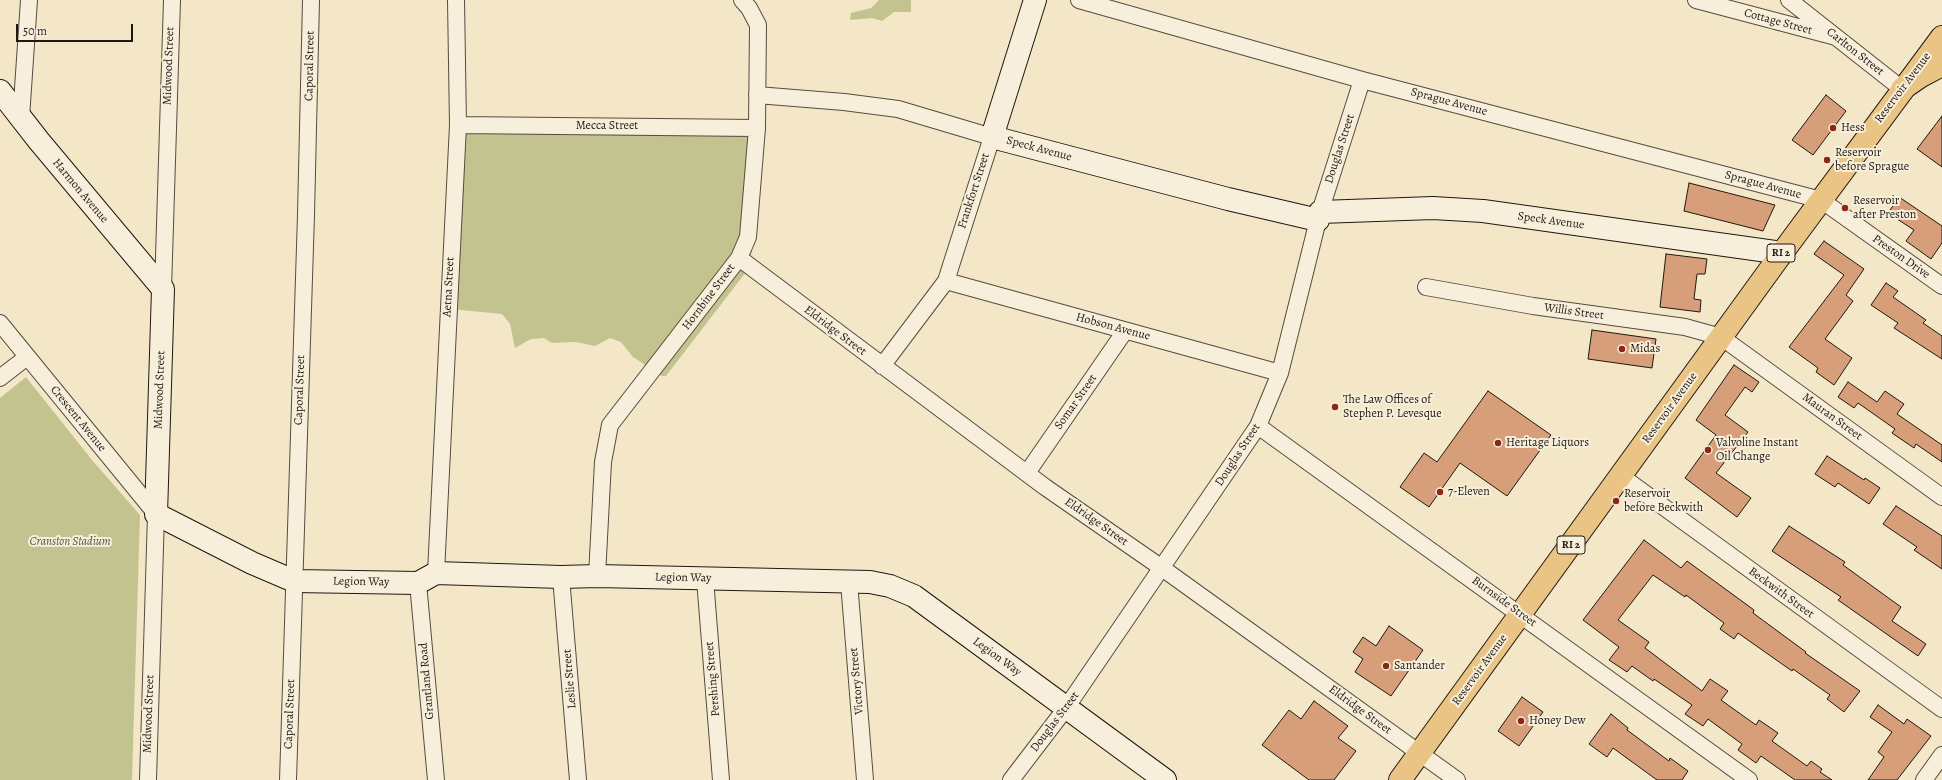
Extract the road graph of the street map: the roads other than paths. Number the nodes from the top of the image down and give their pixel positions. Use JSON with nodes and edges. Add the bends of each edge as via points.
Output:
{"nodes":[{"id":1,"x":30,"y":0,"type":"edge"},
{"id":2,"x":172,"y":0,"type":"edge"},
{"id":3,"x":311,"y":0,"type":"edge"},
{"id":4,"x":456,"y":0,"type":"edge"},
{"id":5,"x":742,"y":0,"type":"edge"},
{"id":6,"x":1035,"y":0,"type":"edge"},
{"id":7,"x":1079,"y":0,"type":"edge"},
{"id":8,"x":1696,"y":0,"type":"edge"},
{"id":9,"x":1789,"y":0,"type":"edge"},
{"id":10,"x":1836,"y":37,"type":"junction"},
{"id":11,"x":1942,"y":37,"type":"edge"},
{"id":12,"x":1942,"y":65,"type":"edge"},
{"id":13,"x":1362,"y":80,"type":"junction"},
{"id":14,"x":1902,"y":89,"type":"junction"},
{"id":15,"x":0,"y":91,"type":"edge"},
{"id":16,"x":757,"y":94,"type":"junction"},
{"id":17,"x":22,"y":118,"type":"junction"},
{"id":18,"x":458,"y":125,"type":"junction"},
{"id":19,"x":757,"y":128,"type":"junction"},
{"id":20,"x":992,"y":137,"type":"junction"},
{"id":21,"x":1821,"y":200,"type":"junction"},
{"id":22,"x":1319,"y":216,"type":"junction"},
{"id":23,"x":1782,"y":253,"type":"junction"},
{"id":24,"x":739,"y":258,"type":"junction"},
{"id":25,"x":946,"y":282,"type":"junction"},
{"id":26,"x":1942,"y":286,"type":"edge"},
{"id":27,"x":1426,"y":287,"type":"dead end"},
{"id":28,"x":163,"y":289,"type":"junction"},
{"id":29,"x":0,"y":323,"type":"edge"},
{"id":30,"x":1125,"y":331,"type":"junction"},
{"id":31,"x":1721,"y":338,"type":"junction"},
{"id":32,"x":27,"y":357,"type":"junction"},
{"id":33,"x":882,"y":366,"type":"junction"},
{"id":34,"x":1280,"y":373,"type":"junction"},
{"id":35,"x":0,"y":378,"type":"edge"},
{"id":36,"x":1258,"y":426,"type":"junction"},
{"id":37,"x":1027,"y":473,"type":"junction"},
{"id":38,"x":1621,"y":476,"type":"junction"},
{"id":39,"x":1942,"y":497,"type":"edge"},
{"id":40,"x":156,"y":514,"type":"junction"},
{"id":41,"x":1162,"y":568,"type":"junction"},
{"id":42,"x":598,"y":576,"type":"junction"},
{"id":43,"x":561,"y":577,"type":"junction"},
{"id":44,"x":427,"y":578,"type":"junction"},
{"id":45,"x":705,"y":579,"type":"junction"},
{"id":46,"x":294,"y":582,"type":"junction"},
{"id":47,"x":850,"y":582,"type":"junction"},
{"id":48,"x":1520,"y":614,"type":"junction"},
{"id":49,"x":1066,"y":708,"type":"junction"},
{"id":50,"x":1942,"y":709,"type":"edge"},
{"id":51,"x":1420,"y":753,"type":"junction"},
{"id":52,"x":1942,"y":755,"type":"edge"},
{"id":53,"x":148,"y":780,"type":"edge"},
{"id":54,"x":288,"y":780,"type":"edge"},
{"id":55,"x":436,"y":780,"type":"edge"},
{"id":56,"x":578,"y":780,"type":"edge"},
{"id":57,"x":721,"y":780,"type":"edge"},
{"id":58,"x":866,"y":780,"type":"edge"},
{"id":59,"x":1011,"y":780,"type":"edge"},
{"id":60,"x":1165,"y":780,"type":"edge"},
{"id":61,"x":1400,"y":780,"type":"edge"},
{"id":62,"x":1458,"y":780,"type":"edge"},
{"id":63,"x":1749,"y":780,"type":"edge"},
{"id":64,"x":1924,"y":780,"type":"edge"}],
"edges":[{"from":1,"to":17,"type":"street"},
{"from":2,"to":28,"type":"street","name":"Midwood Street"},
{"from":3,"to":46,"type":"street","name":"Caporal Street"},
{"from":4,"to":18,"type":"street","name":"Aetna Street"},
{"from":5,"to":16,"type":"street","name":"Hornbine Street","via":[[758,25]]},
{"from":6,"to":20,"type":"street","name":"Frankfort Street"},
{"from":7,"to":13,"type":"street","name":"Sprague Avenue"},
{"from":8,"to":10,"type":"street","name":"Cottage Street"},
{"from":9,"to":10,"type":"street","name":"Carlton Street"},
{"from":10,"to":14,"type":"street","name":"Carlton Street"},
{"from":11,"to":14,"type":"main road","name":"Reservoir Avenue","number":"RI 2"},
{"from":12,"to":14,"type":"main road"},
{"from":13,"to":21,"type":"street","name":"Sprague Avenue"},
{"from":13,"to":22,"type":"street","name":"Douglas Street"},
{"from":14,"to":21,"type":"main road","name":"Reservoir Avenue","number":"RI 2"},
{"from":15,"to":17,"type":"street","name":"Harmon Avenue"},
{"from":16,"to":19,"type":"street","name":"Hornbine Street"},
{"from":16,"to":20,"type":"street","name":"Speck Avenue","via":[[898,109]]},
{"from":17,"to":28,"type":"street","name":"Harmon Avenue"},
{"from":18,"to":19,"type":"street","name":"Mecca Street"},
{"from":18,"to":44,"type":"street","name":"Aetna Street"},
{"from":19,"to":24,"type":"street","name":"Hornbine Street","via":[[748,237]]},
{"from":20,"to":22,"type":"street","name":"Speck Avenue","via":[[1228,198]]},
{"from":20,"to":25,"type":"street","name":"Frankfort Street"},
{"from":21,"to":23,"type":"main road","name":"Reservoir Avenue","number":"RI 2"},
{"from":21,"to":26,"type":"street","name":"Preston Drive"},
{"from":22,"to":23,"type":"street","name":"Speck Avenue","via":[[1433,208],[1483,212]]},
{"from":22,"to":34,"type":"street","name":"Douglas Street"},
{"from":23,"to":31,"type":"main road","name":"Reservoir Avenue","number":"RI 2"},
{"from":24,"to":33,"type":"street","name":"Eldridge Street"},
{"from":24,"to":42,"type":"street","name":"Hornbine Street","via":[[610,425],[603,462]]},
{"from":25,"to":30,"type":"street","name":"Hobson Avenue"},
{"from":25,"to":33,"type":"street","name":"Frankfort Street"},
{"from":27,"to":31,"type":"street","name":"Willis Street","via":[[1533,306],[1685,327]]},
{"from":28,"to":40,"type":"street","name":"Midwood Street"},
{"from":29,"to":32,"type":"street","name":"Crescent Avenue"},
{"from":30,"to":34,"type":"street","name":"Hobson Avenue"},
{"from":30,"to":37,"type":"street","name":"Somar Street"},
{"from":31,"to":38,"type":"main road","name":"Reservoir Avenue","number":"RI 2"},
{"from":31,"to":39,"type":"street","name":"Mauran Street"},
{"from":32,"to":35,"type":"street"},
{"from":32,"to":40,"type":"street","name":"Crescent Avenue"},
{"from":33,"to":37,"type":"street","name":"Eldridge Street"},
{"from":34,"to":36,"type":"street","name":"Douglas Street"},
{"from":36,"to":41,"type":"street","name":"Douglas Street"},
{"from":36,"to":48,"type":"street","name":"Burnside Street"},
{"from":37,"to":41,"type":"street","name":"Eldridge Street"},
{"from":38,"to":48,"type":"main road","name":"Reservoir Avenue","number":"RI 2"},
{"from":38,"to":50,"type":"street","name":"Beckwith Street"},
{"from":40,"to":46,"type":"street","name":"Legion Way"},
{"from":40,"to":53,"type":"street","name":"Midwood Street"},
{"from":41,"to":49,"type":"street","name":"Douglas Street"},
{"from":41,"to":51,"type":"street","name":"Eldridge Street"},
{"from":42,"to":43,"type":"street","name":"Legion Way"},
{"from":42,"to":45,"type":"street","name":"Legion Way"},
{"from":43,"to":44,"type":"street","name":"Legion Way"},
{"from":43,"to":56,"type":"street","name":"Leslie Street"},
{"from":44,"to":46,"type":"street","name":"Legion Way"},
{"from":44,"to":55,"type":"street","name":"Grantland Road"},
{"from":45,"to":47,"type":"street","name":"Legion Way"},
{"from":45,"to":57,"type":"street","name":"Pershing Street"},
{"from":46,"to":54,"type":"street","name":"Caporal Street"},
{"from":47,"to":49,"type":"street","name":"Legion Way","via":[[890,586],[914,596]]},
{"from":47,"to":58,"type":"street","name":"Victory Street"},
{"from":48,"to":51,"type":"main road","name":"Reservoir Avenue","number":"RI 2"},
{"from":48,"to":63,"type":"street","name":"Burnside Street"},
{"from":49,"to":59,"type":"street","name":"Douglas Street"},
{"from":49,"to":60,"type":"street","name":"Legion Way"},
{"from":51,"to":61,"type":"main road","name":"Reservoir Avenue","number":"RI 2"},
{"from":51,"to":62,"type":"street","name":"Eldridge Street"},
{"from":52,"to":64,"type":"street"}]}
